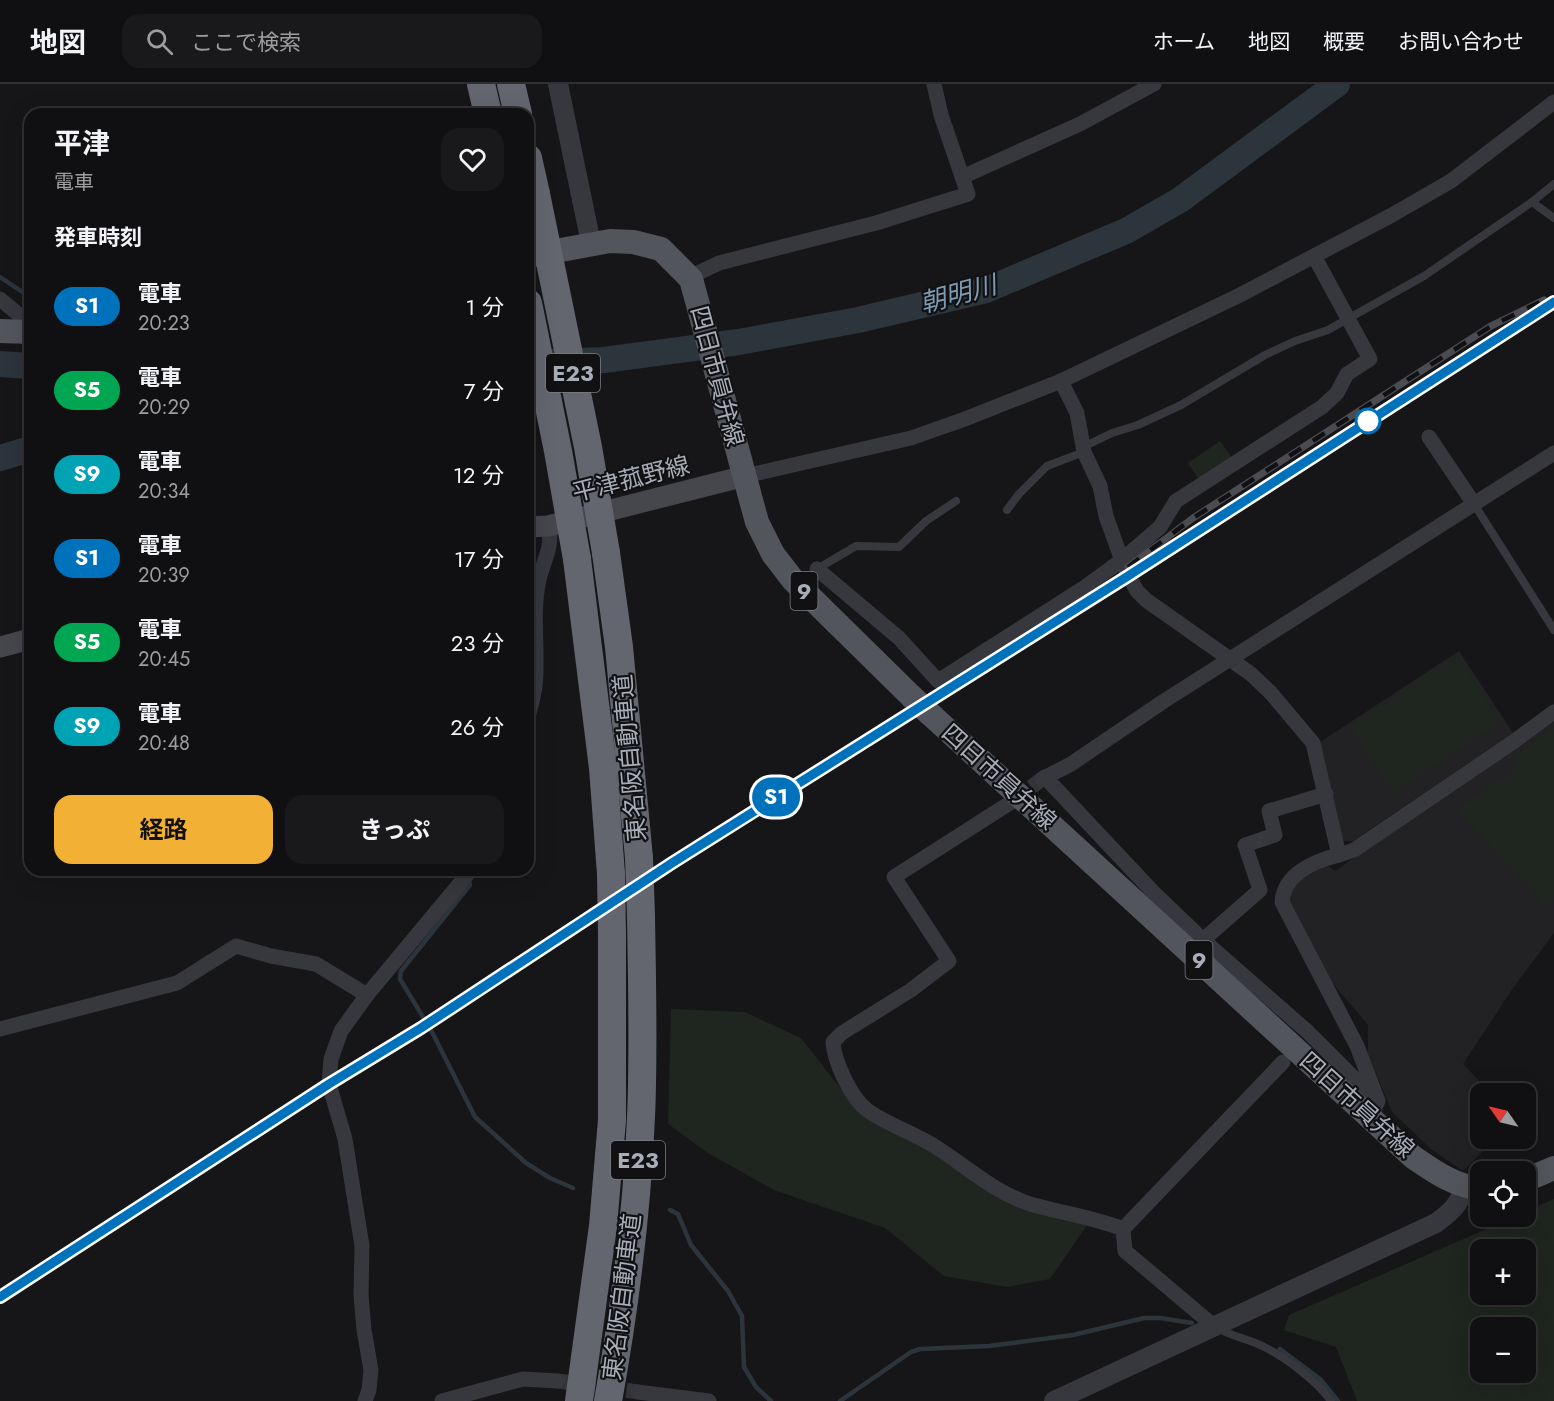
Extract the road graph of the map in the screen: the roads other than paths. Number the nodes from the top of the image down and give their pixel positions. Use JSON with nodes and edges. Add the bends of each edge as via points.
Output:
{"nodes":[{"id":1,"x":481,"y":84,"type":"edge"},
{"id":2,"x":512,"y":84,"type":"edge"},
{"id":3,"x":558,"y":84,"type":"edge"},
{"id":4,"x":934,"y":84,"type":"edge"},
{"id":5,"x":1154,"y":84,"type":"edge"},
{"id":6,"x":1554,"y":102,"type":"edge"},
{"id":7,"x":487,"y":108,"type":"edge"},
{"id":8,"x":517,"y":108,"type":"edge"},
{"id":9,"x":962,"y":177,"type":"junction"},
{"id":10,"x":1554,"y":184,"type":"edge"},
{"id":11,"x":534,"y":185,"type":"edge"},
{"id":12,"x":1532,"y":202,"type":"junction"},
{"id":13,"x":1554,"y":218,"type":"edge"},
{"id":14,"x":591,"y":243,"type":"junction"},
{"id":15,"x":534,"y":255,"type":"edge"},
{"id":16,"x":1314,"y":256,"type":"junction"},
{"id":17,"x":691,"y":279,"type":"junction"},
{"id":18,"x":0,"y":299,"type":"edge"},
{"id":19,"x":24,"y":319,"type":"edge"},
{"id":20,"x":1348,"y":319,"type":"junction"},
{"id":21,"x":0,"y":331,"type":"edge"},
{"id":22,"x":24,"y":332,"type":"edge"},
{"id":23,"x":534,"y":333,"type":"edge"},
{"id":24,"x":1060,"y":381,"type":"junction"},
{"id":25,"x":1429,"y":437,"type":"dead end"},
{"id":26,"x":1083,"y":449,"type":"junction"},
{"id":27,"x":1554,"y":453,"type":"edge"},
{"id":28,"x":742,"y":467,"type":"junction"},
{"id":29,"x":956,"y":501,"type":"dead end"},
{"id":30,"x":1474,"y":504,"type":"junction"},
{"id":31,"x":1007,"y":510,"type":"dead end"},
{"id":32,"x":538,"y":527,"type":"edge"},
{"id":33,"x":1122,"y":560,"type":"junction"},
{"id":34,"x":817,"y":569,"type":"joint"},
{"id":35,"x":1554,"y":630,"type":"edge"},
{"id":36,"x":24,"y":641,"type":"edge"},
{"id":37,"x":0,"y":647,"type":"edge"},
{"id":38,"x":1228,"y":660,"type":"junction"},
{"id":39,"x":534,"y":696,"type":"edge"},
{"id":40,"x":1554,"y":712,"type":"edge"},
{"id":41,"x":1326,"y":794,"type":"junction"},
{"id":42,"x":1013,"y":801,"type":"tunnel mouth"},
{"id":43,"x":1339,"y":855,"type":"junction"},
{"id":44,"x":466,"y":876,"type":"edge"},
{"id":45,"x":1203,"y":940,"type":"junction"},
{"id":46,"x":367,"y":995,"type":"junction"},
{"id":47,"x":0,"y":1029,"type":"edge"},
{"id":48,"x":1282,"y":1062,"type":"dead end"},
{"id":49,"x":1374,"y":1109,"type":"junction"},
{"id":50,"x":1554,"y":1168,"type":"edge"},
{"id":51,"x":1536,"y":1176,"type":"edge"},
{"id":52,"x":1470,"y":1187,"type":"edge"},
{"id":53,"x":1470,"y":1191,"type":"edge"},
{"id":54,"x":1123,"y":1228,"type":"junction"},
{"id":55,"x":1215,"y":1327,"type":"junction"},
{"id":56,"x":558,"y":1381,"type":"tunnel mouth"},
{"id":57,"x":638,"y":1392,"type":"tunnel mouth"},
{"id":58,"x":365,"y":1401,"type":"edge"},
{"id":59,"x":442,"y":1401,"type":"edge"},
{"id":60,"x":579,"y":1401,"type":"edge"},
{"id":61,"x":608,"y":1401,"type":"edge"},
{"id":62,"x":709,"y":1401,"type":"edge"},
{"id":63,"x":1054,"y":1401,"type":"edge"},
{"id":64,"x":1331,"y":1401,"type":"edge"}],
"edges":[{"from":1,"to":7,"type":"highway"},
{"from":2,"to":8,"type":"highway"},
{"from":3,"to":14,"type":"street"},
{"from":4,"to":9,"type":"street"},
{"from":5,"to":9,"type":"street","via":[[1080,124]]},
{"from":6,"to":16,"type":"street","via":[[1451,181]]},
{"from":9,"to":17,"type":"street","via":[[968,194],[876,223],[719,263]]},
{"from":10,"to":12,"type":"lane"},
{"from":11,"to":61,"type":"highway","name":"東名阪自動車道","number":"E23","bridge":true,"via":[[606,553],[620,647],[639,858],[641,1117],[625,1298]]},
{"from":12,"to":13,"type":"lane"},
{"from":12,"to":20,"type":"lane","via":[[1424,276]]},
{"from":14,"to":15,"type":"main road","name":"四日市員弁線","number":"9"},
{"from":14,"to":17,"type":"main road","name":"四日市員弁線","number":"9","via":[[610,241],[661,249]]},
{"from":16,"to":20,"type":"street"},
{"from":16,"to":24,"type":"street"},
{"from":17,"to":28,"type":"main road","name":"四日市員弁線","number":"9"},
{"from":18,"to":19,"type":"street"},
{"from":20,"to":26,"type":"lane","via":[[1264,355],[1181,405]]},
{"from":20,"to":33,"type":"street","via":[[1370,359],[1347,374],[1337,393],[1322,407],[1176,501],[1160,527]]},
{"from":21,"to":22,"type":"main road"},
{"from":23,"to":60,"type":"highway","name":"東名阪自動車道","number":"E23","bridge":true,"via":[[577,559],[603,768],[611,874],[612,1120],[603,1226]]},
{"from":24,"to":26,"type":"street","via":[[1077,413]]},
{"from":24,"to":28,"type":"street","via":[[911,438]]},
{"from":25,"to":30,"type":"street"},
{"from":26,"to":31,"type":"lane","via":[[1047,466]]},
{"from":26,"to":33,"type":"street","via":[[1101,486],[1106,516]]},
{"from":27,"to":30,"type":"street"},
{"from":28,"to":32,"type":"main road","name":"平津菰野線"},
{"from":28,"to":49,"type":"main road","name":"四日市員弁線","number":"9","bridge":true,"via":[[758,522],[773,554],[820,608],[929,713]]},
{"from":29,"to":34,"type":"lane","via":[[926,521],[899,547],[855,546]]},
{"from":30,"to":35,"type":"lane"},
{"from":30,"to":38,"type":"street"},
{"from":32,"to":39,"type":"street","via":[[551,536],[538,583]]},
{"from":33,"to":34,"type":"street","via":[[938,681],[899,638]]},
{"from":33,"to":38,"type":"street","via":[[1128,576],[1146,600]]},
{"from":36,"to":37,"type":"main road"},
{"from":38,"to":41,"type":"street","via":[[1271,693],[1313,743]]},
{"from":38,"to":45,"type":"street","via":[[1071,764],[1043,778]]},
{"from":40,"to":43,"type":"street","via":[[1354,850]]},
{"from":41,"to":43,"type":"street"},
{"from":41,"to":45,"type":"street","via":[[1269,811],[1275,835],[1245,845],[1260,890]]},
{"from":42,"to":54,"type":"street","via":[[894,877],[949,961],[842,1033],[832,1042],[834,1054],[855,1097],[867,1110],[935,1146],[976,1177],[1029,1203]]},
{"from":43,"to":49,"type":"street","via":[[1316,861],[1295,875],[1283,890],[1282,902],[1358,1046]]},
{"from":44,"to":46,"type":"street"},
{"from":45,"to":49,"type":"street","via":[[1308,1032]]},
{"from":46,"to":47,"type":"street","via":[[316,964],[236,946],[177,983]]},
{"from":46,"to":58,"type":"street","via":[[341,1030],[329,1076],[345,1139],[362,1246],[360,1296],[371,1370]]},
{"from":48,"to":54,"type":"street"},
{"from":49,"to":52,"type":"main road","name":"四日市員弁線","number":"9","via":[[1413,1157],[1444,1179]]},
{"from":50,"to":51,"type":"main road"},
{"from":53,"to":55,"type":"street","via":[[1436,1223]]},
{"from":54,"to":55,"type":"street","via":[[1125,1251]]},
{"from":55,"to":63,"type":"street"},
{"from":55,"to":64,"type":"lane","via":[[1263,1346],[1312,1381]]},
{"from":56,"to":59,"type":"street","via":[[523,1379]]},
{"from":57,"to":62,"type":"street"}]}
